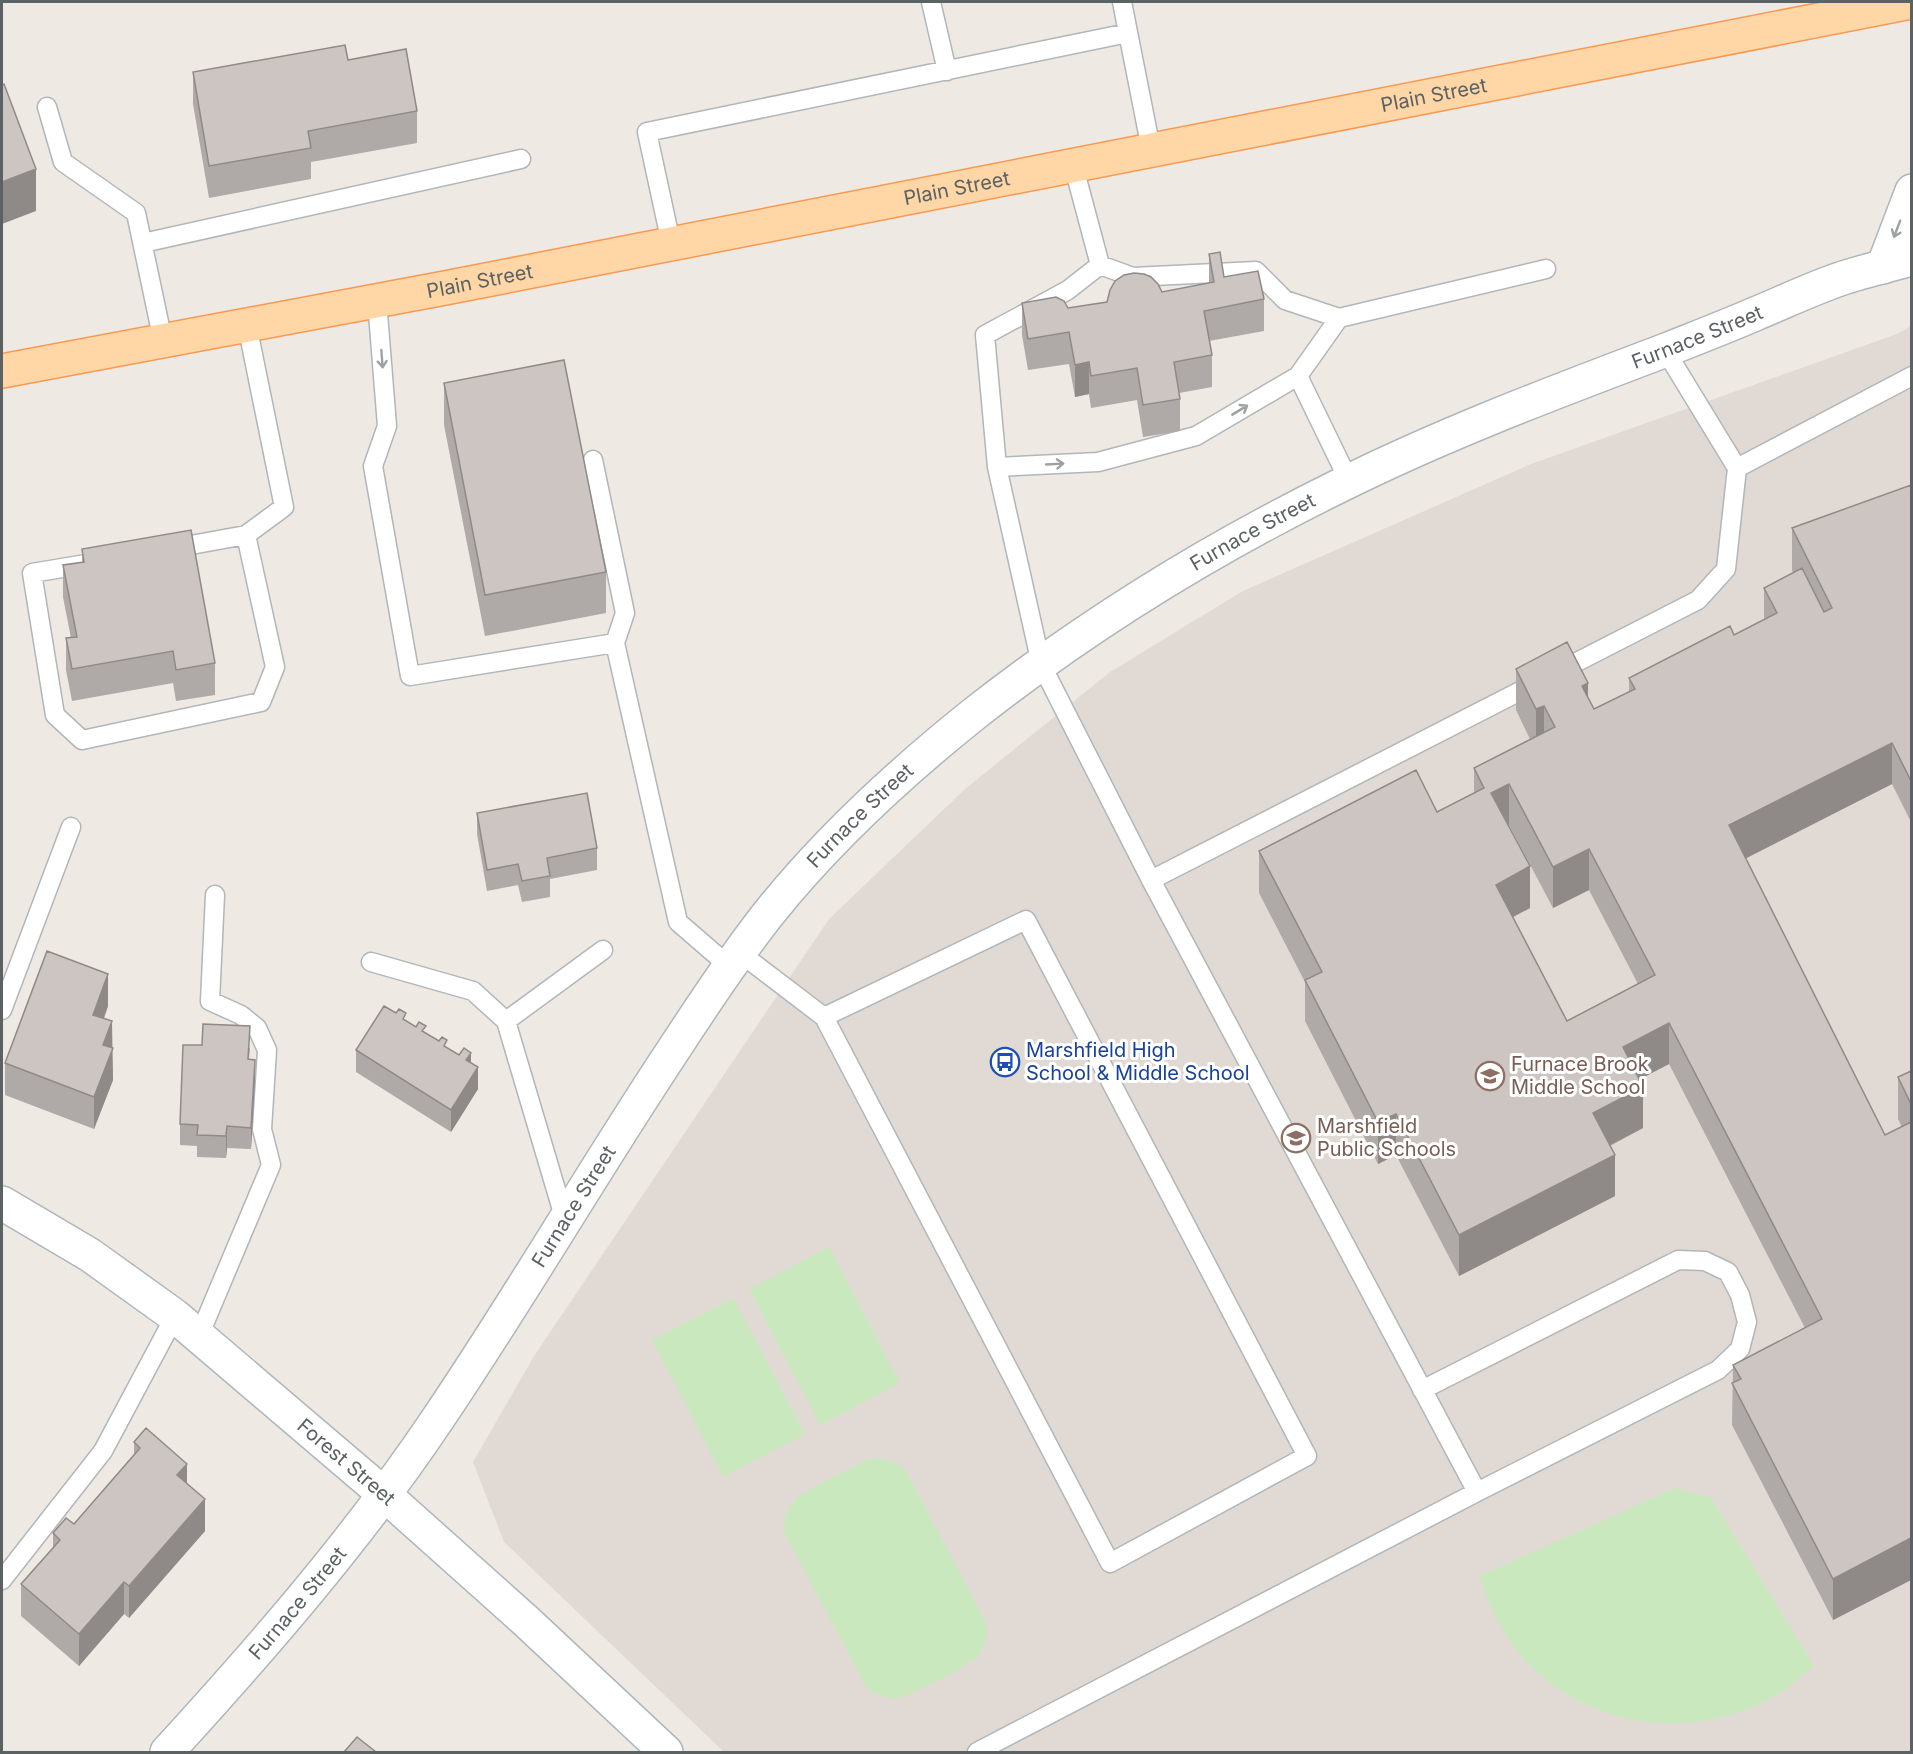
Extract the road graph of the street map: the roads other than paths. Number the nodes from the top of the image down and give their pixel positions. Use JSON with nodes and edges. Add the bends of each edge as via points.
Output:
{"nodes":[{"id":1,"x":931,"y":2,"type":"edge"},
{"id":2,"x":1122,"y":2,"type":"edge"},
{"id":3,"x":1911,"y":2,"type":"edge"},
{"id":4,"x":1128,"y":33,"type":"junction"},
{"id":5,"x":948,"y":70,"type":"junction"},
{"id":6,"x":47,"y":107,"type":"dead end"},
{"id":7,"x":1151,"y":149,"type":"junction"},
{"id":8,"x":521,"y":159,"type":"dead end"},
{"id":9,"x":1073,"y":164,"type":"junction"},
{"id":10,"x":1911,"y":191,"type":"edge"},
{"id":11,"x":143,"y":243,"type":"junction"},
{"id":12,"x":671,"y":243,"type":"junction"},
{"id":13,"x":1897,"y":263,"type":"edge"},
{"id":14,"x":1100,"y":265,"type":"junction"},
{"id":15,"x":1546,"y":269,"type":"dead end"},
{"id":16,"x":377,"y":301,"type":"junction"},
{"id":17,"x":1339,"y":318,"type":"junction"},
{"id":18,"x":247,"y":325,"type":"junction"},
{"id":19,"x":163,"y":341,"type":"junction"},
{"id":20,"x":1665,"y":350,"type":"junction"},
{"id":21,"x":2,"y":371,"type":"edge"},
{"id":22,"x":1298,"y":376,"type":"junction"},
{"id":23,"x":1911,"y":376,"type":"edge"},
{"id":24,"x":593,"y":460,"type":"dead end"},
{"id":25,"x":997,"y":467,"type":"junction"},
{"id":26,"x":1737,"y":468,"type":"junction"},
{"id":27,"x":1349,"y":481,"type":"junction"},
{"id":28,"x":246,"y":535,"type":"junction"},
{"id":29,"x":156,"y":551,"type":"edge"},
{"id":30,"x":99,"y":561,"type":"edge"},
{"id":31,"x":615,"y":643,"type":"junction"},
{"id":32,"x":1041,"y":664,"type":"junction"},
{"id":33,"x":71,"y":827,"type":"dead end"},
{"id":34,"x":1151,"y":880,"type":"junction"},
{"id":35,"x":215,"y":895,"type":"dead end"},
{"id":36,"x":603,"y":950,"type":"dead end"},
{"id":37,"x":735,"y":960,"type":"junction"},
{"id":38,"x":371,"y":962,"type":"dead end"},
{"id":39,"x":2,"y":1010,"type":"edge"},
{"id":40,"x":824,"y":1017,"type":"junction"},
{"id":41,"x":506,"y":1021,"type":"junction"},
{"id":42,"x":2,"y":1203,"type":"edge"},
{"id":43,"x":565,"y":1220,"type":"junction"},
{"id":44,"x":187,"y":1326,"type":"junction"},
{"id":45,"x":1422,"y":1390,"type":"junction"},
{"id":46,"x":1477,"y":1492,"type":"junction"},
{"id":47,"x":386,"y":1495,"type":"junction"},
{"id":48,"x":2,"y":1580,"type":"edge"},
{"id":49,"x":167,"y":1752,"type":"edge"},
{"id":50,"x":666,"y":1752,"type":"edge"},
{"id":51,"x":977,"y":1752,"type":"edge"}],
"edges":[{"from":1,"to":5,"type":"lane"},
{"from":2,"to":4,"type":"lane"},
{"from":3,"to":7,"type":"main road","name":"Plain Street"},
{"from":4,"to":5,"type":"lane"},
{"from":4,"to":7,"type":"lane"},
{"from":5,"to":12,"type":"lane","via":[[647,132]]},
{"from":6,"to":11,"type":"lane","via":[[63,162],[136,213]]},
{"from":7,"to":9,"type":"main road","name":"Plain Street"},
{"from":8,"to":11,"type":"lane"},
{"from":9,"to":12,"type":"main road","name":"Plain Street"},
{"from":9,"to":14,"type":"lane"},
{"from":10,"to":13,"type":"main road","name":"Furnace Street","one_way":true},
{"from":11,"to":19,"type":"lane"},
{"from":12,"to":16,"type":"main road","name":"Plain Street"},
{"from":13,"to":20,"type":"main road","name":"Furnace Street","via":[[1841,279]]},
{"from":14,"to":17,"type":"lane","via":[[1133,277],[1256,271],[1285,300]]},
{"from":14,"to":25,"type":"lane","via":[[1068,290],[986,335]]},
{"from":15,"to":17,"type":"lane"},
{"from":16,"to":18,"type":"main road","name":"Plain Street"},
{"from":16,"to":31,"type":"lane","one_way":true,"via":[[387,426],[373,466],[410,676]]},
{"from":17,"to":22,"type":"lane"},
{"from":18,"to":19,"type":"main road","name":"Plain Street"},
{"from":18,"to":28,"type":"lane","via":[[284,507]]},
{"from":19,"to":21,"type":"main road","name":"Plain Street"},
{"from":20,"to":26,"type":"lane"},
{"from":20,"to":27,"type":"main road","name":"Furnace Street","via":[[1501,414]]},
{"from":25,"to":22,"type":"lane","one_way":true,"via":[[1098,462],[1196,436]]},
{"from":22,"to":27,"type":"lane"},
{"from":23,"to":26,"type":"lane"},
{"from":24,"to":31,"type":"lane","via":[[625,613]]},
{"from":25,"to":32,"type":"lane"},
{"from":26,"to":34,"type":"lane","via":[[1726,569],[1698,600]]},
{"from":27,"to":32,"type":"main road","name":"Furnace Street","via":[[1196,564]]},
{"from":28,"to":29,"type":"lane"},
{"from":28,"to":30,"type":"lane","via":[[275,667],[261,702],[82,740],[55,715],[32,573]]},
{"from":31,"to":37,"type":"lane","via":[[678,922]]},
{"from":32,"to":34,"type":"lane"},
{"from":32,"to":37,"type":"main road","name":"Furnace Street","via":[[948,735],[854,818],[810,863]]},
{"from":33,"to":39,"type":"lane"},
{"from":34,"to":45,"type":"lane"},
{"from":35,"to":44,"type":"lane","via":[[210,1001],[241,1015],[257,1028],[267,1050],[262,1129],[271,1165]]},
{"from":36,"to":41,"type":"lane"},
{"from":37,"to":40,"type":"lane"},
{"from":37,"to":43,"type":"main road","name":"Furnace Street"},
{"from":38,"to":41,"type":"lane","via":[[473,991]]},
{"from":40,"to":40,"type":"lane","via":[[1110,1563],[1307,1456],[1026,920]]},
{"from":41,"to":43,"type":"lane"},
{"from":42,"to":44,"type":"main road","name":"Forest Street","via":[[90,1255]]},
{"from":43,"to":47,"type":"main road","name":"Furnace Street"},
{"from":44,"to":47,"type":"main road","name":"Forest Street"},
{"from":44,"to":48,"type":"lane","via":[[103,1451]]},
{"from":45,"to":46,"type":"lane"},
{"from":45,"to":46,"type":"lane","via":[[1678,1260],[1705,1261],[1728,1272],[1740,1295],[1747,1322],[1740,1349],[1718,1370]]},
{"from":46,"to":51,"type":"lane"},
{"from":47,"to":49,"type":"main road","name":"Furnace Street","via":[[295,1608]]},
{"from":47,"to":50,"type":"main road","name":"Forest Street"}]}
